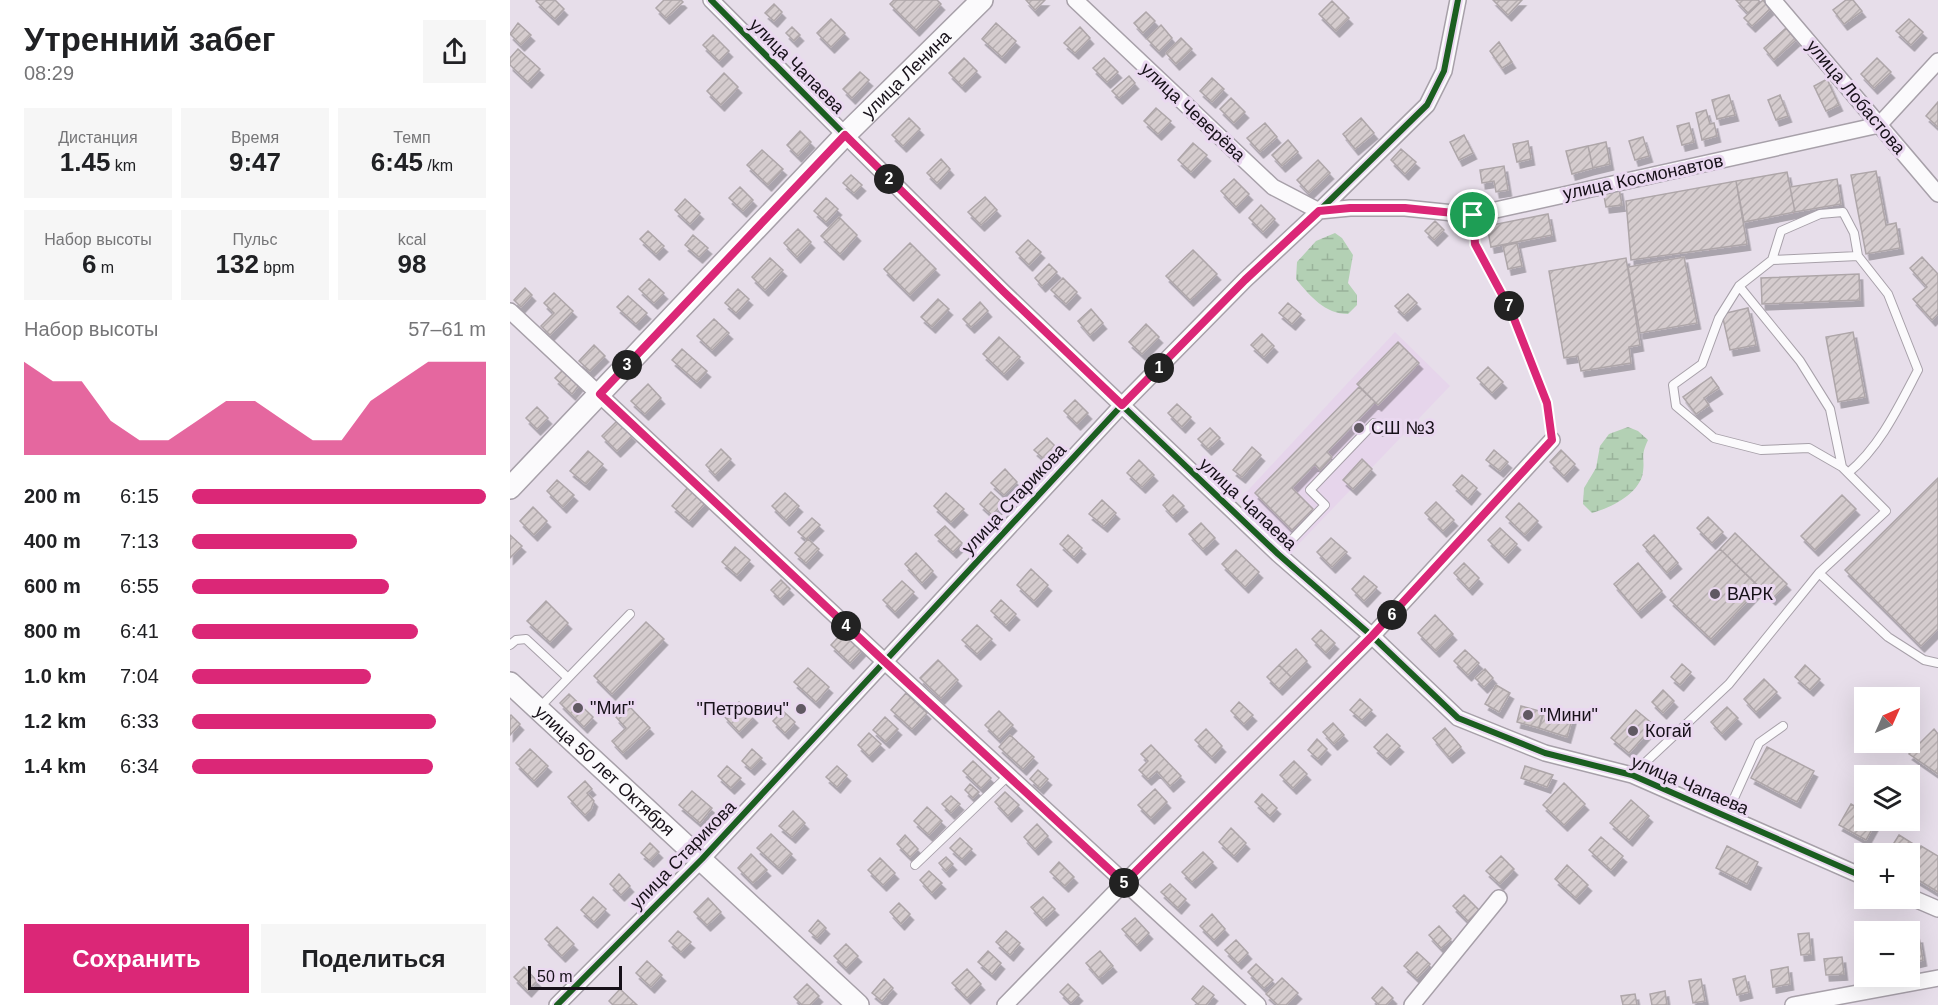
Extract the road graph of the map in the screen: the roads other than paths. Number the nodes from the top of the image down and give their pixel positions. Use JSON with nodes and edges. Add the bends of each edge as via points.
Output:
{"nodes":[{"id":1,"x":711,"y":0,"type":"edge"},
{"id":2,"x":982,"y":0,"type":"edge"},
{"id":3,"x":1075,"y":0,"type":"edge"},
{"id":4,"x":1458,"y":0,"type":"edge"},
{"id":5,"x":1773,"y":0,"type":"edge"},
{"id":6,"x":1938,"y":61,"type":"edge"},
{"id":7,"x":1879,"y":125,"type":"junction"},
{"id":8,"x":845,"y":135,"type":"junction"},
{"id":9,"x":1938,"y":194,"type":"edge"},
{"id":10,"x":1319,"y":211,"type":"junction"},
{"id":11,"x":1473,"y":215,"type":"junction"},
{"id":12,"x":1857,"y":256,"type":"junction"},
{"id":13,"x":1772,"y":260,"type":"junction"},
{"id":14,"x":1739,"y":286,"type":"junction"},
{"id":15,"x":510,"y":311,"type":"edge"},
{"id":16,"x":600,"y":394,"type":"junction"},
{"id":17,"x":1122,"y":405,"type":"junction"},
{"id":18,"x":1384,"y":432,"type":"dead end"},
{"id":19,"x":1552,"y":440,"type":"joint"},
{"id":20,"x":1845,"y":470,"type":"junction"},
{"id":21,"x":510,"y":488,"type":"edge"},
{"id":22,"x":1278,"y":554,"type":"junction"},
{"id":23,"x":1818,"y":573,"type":"junction"},
{"id":24,"x":630,"y":614,"type":"dead end"},
{"id":25,"x":1372,"y":636,"type":"junction"},
{"id":26,"x":510,"y":645,"type":"edge"},
{"id":27,"x":884,"y":661,"type":"junction"},
{"id":28,"x":1938,"y":663,"type":"edge"},
{"id":29,"x":568,"y":678,"type":"junction"},
{"id":30,"x":510,"y":683,"type":"edge"},
{"id":31,"x":538,"y":709,"type":"junction"},
{"id":32,"x":1783,"y":726,"type":"dead end"},
{"id":33,"x":1632,"y":775,"type":"junction"},
{"id":34,"x":1008,"y":776,"type":"junction"},
{"id":35,"x":1726,"y":816,"type":"junction"},
{"id":36,"x":702,"y":859,"type":"junction"},
{"id":37,"x":915,"y":865,"type":"dead end"},
{"id":38,"x":1854,"y":873,"type":"edge"},
{"id":39,"x":1124,"y":883,"type":"junction"},
{"id":40,"x":1499,"y":898,"type":"dead end"},
{"id":41,"x":1920,"y":901,"type":"edge"},
{"id":42,"x":1938,"y":909,"type":"edge"},
{"id":43,"x":1938,"y":978,"type":"edge"},
{"id":44,"x":1862,"y":999,"type":"edge"},
{"id":45,"x":557,"y":1005,"type":"edge"},
{"id":46,"x":858,"y":1005,"type":"edge"},
{"id":47,"x":1005,"y":1005,"type":"edge"},
{"id":48,"x":1258,"y":1005,"type":"edge"},
{"id":49,"x":1413,"y":1005,"type":"edge"},
{"id":50,"x":1793,"y":1005,"type":"edge"}],
"edges":[{"from":1,"to":8,"type":"street","name":"улица Чапаева"},
{"from":2,"to":8,"type":"street","name":"улица Ленина"},
{"from":3,"to":10,"type":"street","name":"улица Чеверёва","via":[[1272,187]]},
{"from":4,"to":10,"type":"street","name":"улица Старикова","via":[[1444,71],[1427,105]]},
{"from":5,"to":7,"type":"street","name":"улица Лобастова"},
{"from":6,"to":7,"type":"street"},
{"from":7,"to":9,"type":"street","name":"улица Лобастова"},
{"from":7,"to":11,"type":"street","name":"улица Космонавтов"},
{"from":8,"to":16,"type":"street","name":"улица Ленина"},
{"from":8,"to":17,"type":"street","name":"улица Чапаева"},
{"from":10,"to":11,"type":"street","name":"улица Космонавтов","via":[[1405,208]]},
{"from":10,"to":17,"type":"street","name":"улица Старикова"},
{"from":11,"to":19,"type":"lane","via":[[1475,244],[1511,311],[1547,403]]},
{"from":12,"to":13,"type":"lane"},
{"from":12,"to":13,"type":"lane","via":[[1854,233],[1843,212],[1820,214],[1781,231]]},
{"from":12,"to":20,"type":"lane","via":[[1888,294],[1918,370],[1896,413],[1860,463]]},
{"from":13,"to":14,"type":"lane"},
{"from":14,"to":20,"type":"lane","via":[[1800,362],[1830,409]]},
{"from":14,"to":20,"type":"lane","via":[[1719,318],[1702,364],[1672,385],[1676,406],[1714,438],[1761,450],[1809,448]]},
{"from":15,"to":16,"type":"street"},
{"from":16,"to":21,"type":"street","name":"улица Ленина"},
{"from":16,"to":27,"type":"street"},
{"from":17,"to":22,"type":"street","name":"улица Чапаева"},
{"from":17,"to":27,"type":"street","name":"улица Старикова"},
{"from":18,"to":22,"type":"lane","via":[[1374,423],[1310,490],[1325,505]]},
{"from":19,"to":25,"type":"street"},
{"from":20,"to":23,"type":"lane","via":[[1886,512]]},
{"from":22,"to":25,"type":"street","name":"улица Чапаева"},
{"from":23,"to":28,"type":"lane","via":[[1888,638],[1924,660]]},
{"from":23,"to":33,"type":"lane","via":[[1729,684]]},
{"from":24,"to":29,"type":"lane"},
{"from":25,"to":33,"type":"street","name":"улица Чапаева","via":[[1458,718],[1545,753]]},
{"from":25,"to":39,"type":"street"},
{"from":26,"to":29,"type":"lane","via":[[526,639]]},
{"from":27,"to":34,"type":"street"},
{"from":27,"to":36,"type":"street","name":"улица Старикова"},
{"from":29,"to":31,"type":"lane"},
{"from":30,"to":31,"type":"street","name":"улица 50 лет Октября"},
{"from":31,"to":36,"type":"street","name":"улица 50 лет Октября"},
{"from":32,"to":35,"type":"lane","via":[[1760,743]]},
{"from":33,"to":35,"type":"street","name":"улица Чапаева"},
{"from":34,"to":37,"type":"lane"},
{"from":34,"to":39,"type":"street"},
{"from":35,"to":38,"type":"street","name":"улица Чапаева"},
{"from":36,"to":45,"type":"street","name":"улица Старикова"},
{"from":36,"to":46,"type":"street","name":"улица 50 лет Октября"},
{"from":39,"to":47,"type":"street"},
{"from":39,"to":48,"type":"street"},
{"from":40,"to":49,"type":"street"},
{"from":41,"to":42,"type":"street"},
{"from":43,"to":44,"type":"street"},
{"from":44,"to":50,"type":"street"}]}
